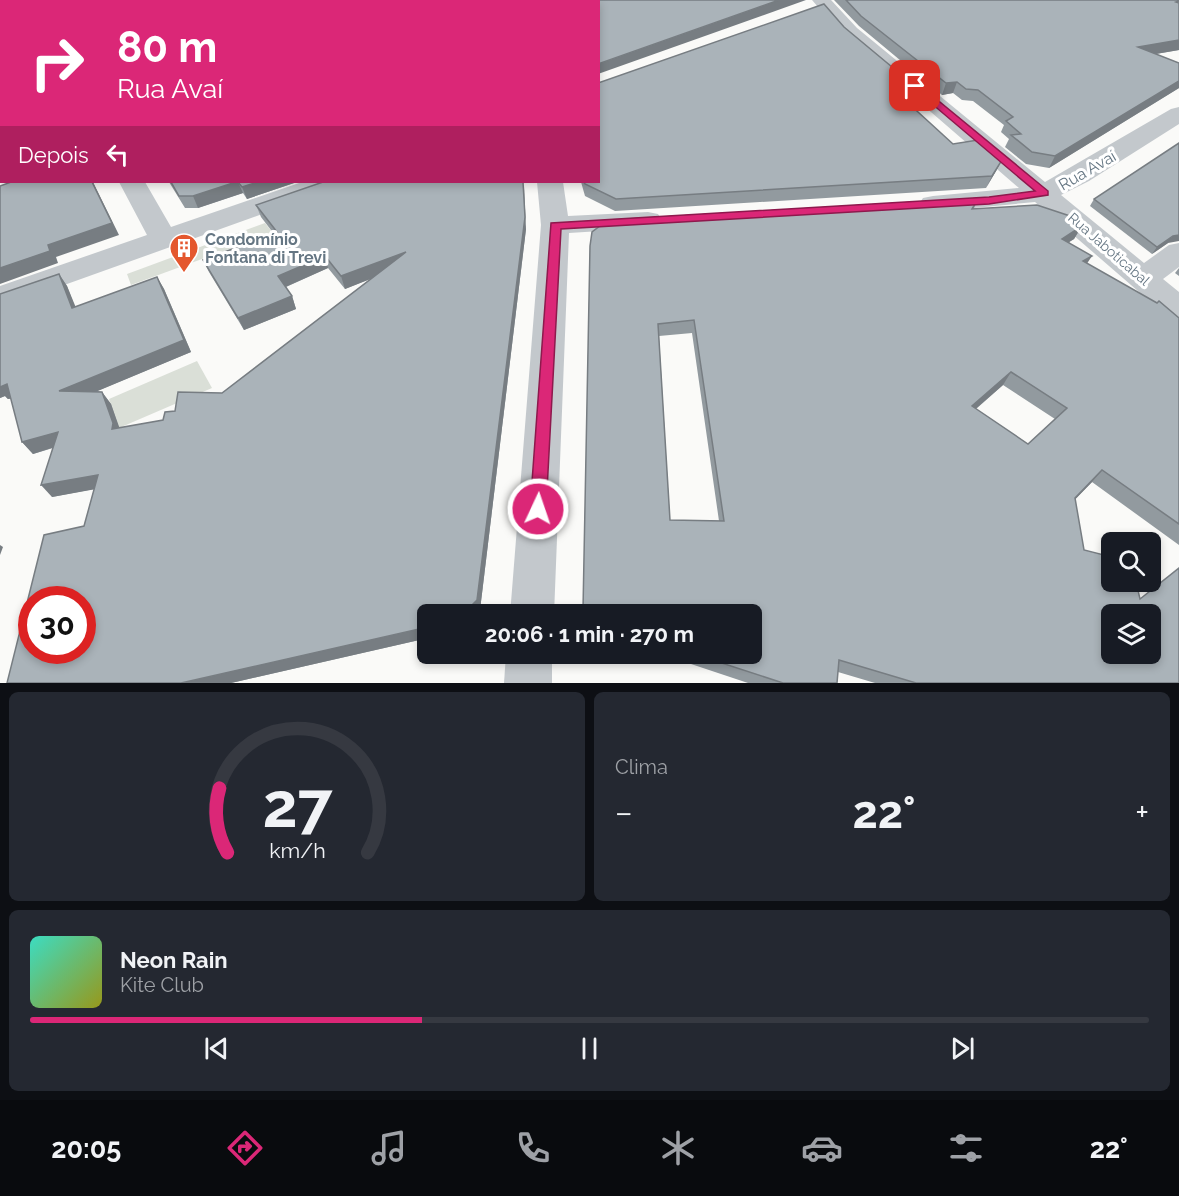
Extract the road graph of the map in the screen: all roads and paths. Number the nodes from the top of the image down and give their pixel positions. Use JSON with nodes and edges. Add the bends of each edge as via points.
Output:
{"nodes":[{"id":1,"x":816,"y":6,"type":"edge"},
{"id":2,"x":1179,"y":114,"type":"edge"},
{"id":3,"x":133,"y":183,"type":"edge"},
{"id":4,"x":323,"y":183,"type":"edge"},
{"id":5,"x":550,"y":183,"type":"edge"},
{"id":6,"x":1044,"y":193,"type":"junction"},
{"id":7,"x":907,"y":205,"type":"edge"},
{"id":8,"x":671,"y":219,"type":"edge"},
{"id":9,"x":555,"y":225,"type":"junction"},
{"id":10,"x":164,"y":239,"type":"junction"},
{"id":11,"x":1179,"y":252,"type":"edge"},
{"id":12,"x":1143,"y":279,"type":"junction"},
{"id":13,"x":0,"y":297,"type":"edge"},
{"id":14,"x":1179,"y":309,"type":"edge"},
{"id":15,"x":533,"y":604,"type":"edge"},
{"id":16,"x":529,"y":664,"type":"edge"},
{"id":17,"x":528,"y":683,"type":"edge"}],
"edges":[{"from":1,"to":6,"type":"street","name":"Rua Jaboticabal"},
{"from":2,"to":6,"type":"street","name":"Rua Avaí"},
{"from":3,"to":10,"type":"street"},
{"from":4,"to":10,"type":"street"},
{"from":5,"to":9,"type":"street"},
{"from":6,"to":7,"type":"street","name":"Rua Avaí"},
{"from":6,"to":12,"type":"street","name":"Rua Jaboticabal"},
{"from":8,"to":9,"type":"street"},
{"from":9,"to":15,"type":"street"},
{"from":10,"to":13,"type":"street"},
{"from":11,"to":12,"type":"street"},
{"from":12,"to":14,"type":"street","name":"Rua Jaboticabal"},
{"from":16,"to":17,"type":"street"}]}
